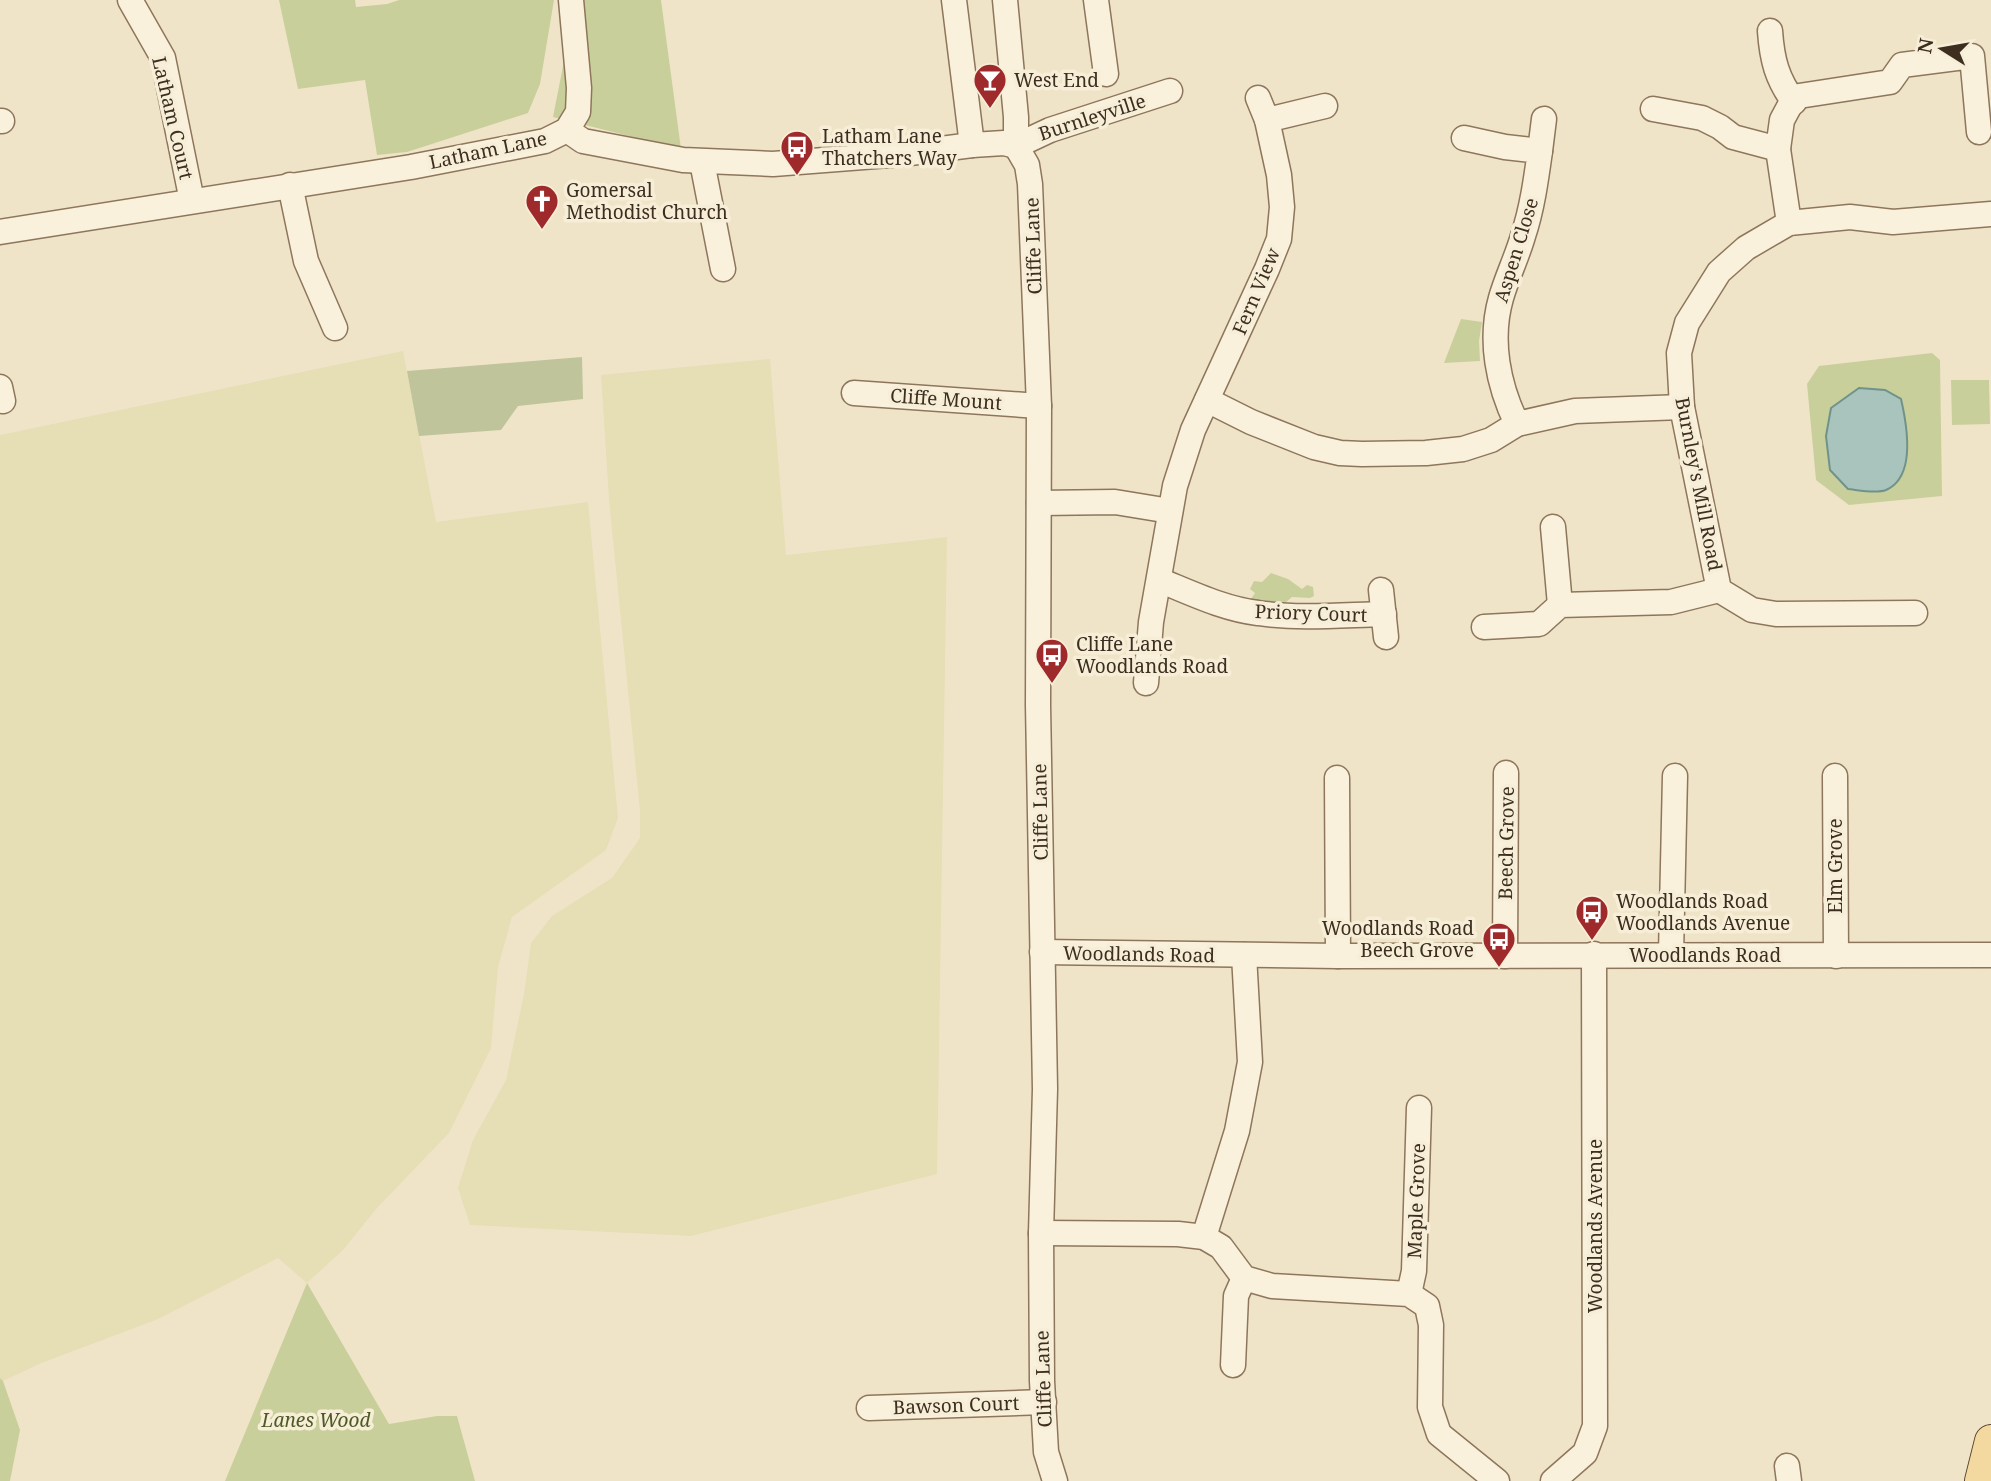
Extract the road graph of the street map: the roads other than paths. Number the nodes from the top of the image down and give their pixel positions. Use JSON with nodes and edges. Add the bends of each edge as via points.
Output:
{"nodes":[{"id":1,"x":130,"y":0,"type":"edge"},
{"id":2,"x":570,"y":0,"type":"edge"},
{"id":3,"x":954,"y":0,"type":"edge"},
{"id":4,"x":1005,"y":0,"type":"edge"},
{"id":5,"x":1096,"y":0,"type":"edge"},
{"id":6,"x":1770,"y":31,"type":"dead end"},
{"id":7,"x":1106,"y":74,"type":"dead end"},
{"id":8,"x":1170,"y":92,"type":"dead end"},
{"id":9,"x":1794,"y":102,"type":"junction"},
{"id":10,"x":1325,"y":106,"type":"dead end"},
{"id":11,"x":1653,"y":109,"type":"dead end"},
{"id":12,"x":1544,"y":119,"type":"dead end"},
{"id":13,"x":567,"y":130,"type":"junction"},
{"id":14,"x":1979,"y":132,"type":"dead end"},
{"id":15,"x":1464,"y":138,"type":"dead end"},
{"id":16,"x":972,"y":145,"type":"junction"},
{"id":17,"x":1016,"y":146,"type":"junction"},
{"id":18,"x":1778,"y":149,"type":"junction"},
{"id":19,"x":1540,"y":151,"type":"junction"},
{"id":20,"x":702,"y":162,"type":"junction"},
{"id":21,"x":290,"y":185,"type":"junction"},
{"id":22,"x":192,"y":201,"type":"junction"},
{"id":23,"x":1991,"y":214,"type":"edge"},
{"id":24,"x":1789,"y":223,"type":"junction"},
{"id":25,"x":0,"y":232,"type":"edge"},
{"id":26,"x":723,"y":268,"type":"dead end"},
{"id":27,"x":335,"y":328,"type":"dead end"},
{"id":28,"x":854,"y":393,"type":"dead end"},
{"id":29,"x":1208,"y":400,"type":"junction"},
{"id":30,"x":1039,"y":406,"type":"junction"},
{"id":31,"x":1682,"y":407,"type":"junction"},
{"id":32,"x":1517,"y":424,"type":"junction"},
{"id":33,"x":1039,"y":503,"type":"junction"},
{"id":34,"x":1170,"y":511,"type":"junction"},
{"id":35,"x":1553,"y":527,"type":"dead end"},
{"id":36,"x":1159,"y":580,"type":"junction"},
{"id":37,"x":1381,"y":590,"type":"dead end"},
{"id":38,"x":1718,"y":590,"type":"junction"},
{"id":39,"x":1560,"y":605,"type":"junction"},
{"id":40,"x":1915,"y":613,"type":"dead end"},
{"id":41,"x":1484,"y":627,"type":"dead end"},
{"id":42,"x":1146,"y":683,"type":"dead end"},
{"id":43,"x":1506,"y":773,"type":"dead end"},
{"id":44,"x":1675,"y":776,"type":"dead end"},
{"id":45,"x":1835,"y":776,"type":"dead end"},
{"id":46,"x":1337,"y":778,"type":"dead end"},
{"id":47,"x":1042,"y":952,"type":"junction"},
{"id":48,"x":1594,"y":954,"type":"junction"},
{"id":49,"x":1671,"y":954,"type":"junction"},
{"id":50,"x":1244,"y":955,"type":"junction"},
{"id":51,"x":1991,"y":955,"type":"edge"},
{"id":52,"x":1338,"y":956,"type":"junction"},
{"id":53,"x":1505,"y":956,"type":"junction"},
{"id":54,"x":1836,"y":956,"type":"junction"},
{"id":55,"x":1419,"y":1108,"type":"dead end"},
{"id":56,"x":1041,"y":1233,"type":"junction"},
{"id":57,"x":1204,"y":1237,"type":"junction"},
{"id":58,"x":1244,"y":1278,"type":"junction"},
{"id":59,"x":1409,"y":1294,"type":"junction"},
{"id":60,"x":1233,"y":1365,"type":"dead end"},
{"id":61,"x":1044,"y":1402,"type":"junction"},
{"id":62,"x":869,"y":1408,"type":"dead end"},
{"id":63,"x":1991,"y":1441,"type":"edge"},
{"id":64,"x":1055,"y":1481,"type":"edge"},
{"id":65,"x":1497,"y":1481,"type":"edge"},
{"id":66,"x":1553,"y":1481,"type":"edge"},
{"id":67,"x":1981,"y":1481,"type":"edge"}],
"edges":[{"from":1,"to":22,"type":"street","name":"Latham Court","via":[[163,58]]},
{"from":2,"to":13,"type":"street","via":[[579,88],[578,112]]},
{"from":3,"to":16,"type":"street"},
{"from":4,"to":17,"type":"street"},
{"from":5,"to":7,"type":"street"},
{"from":6,"to":9,"type":"street","via":[[1777,76]]},
{"from":8,"to":17,"type":"street","name":"Burnleyville","via":[[1050,130]]},
{"from":9,"to":14,"type":"street","via":[[1799,96],[1890,82],[1902,65],[1972,56]]},
{"from":9,"to":18,"type":"street","via":[[1782,120]]},
{"from":10,"to":29,"type":"street","name":"Fern View","via":[[1263,109],[1279,176],[1279,239]]},
{"from":11,"to":18,"type":"street","via":[[1702,118],[1733,137]]},
{"from":12,"to":19,"type":"street","name":"Aspen Close"},
{"from":13,"to":20,"type":"street","name":"Latham Lane","via":[[583,141]]},
{"from":13,"to":21,"type":"street","name":"Latham Lane","via":[[545,141]]},
{"from":15,"to":19,"type":"street"},
{"from":16,"to":17,"type":"street","name":"Latham Lane"},
{"from":16,"to":20,"type":"street","name":"Latham Lane","via":[[773,164]]},
{"from":17,"to":30,"type":"street","name":"Cliffe Lane","via":[[1027,164],[1030,184]]},
{"from":18,"to":24,"type":"street"},
{"from":19,"to":32,"type":"street","name":"Aspen Close","via":[[1524,235],[1501,298],[1495,332],[1500,380]]},
{"from":20,"to":26,"type":"street"},
{"from":21,"to":22,"type":"street","name":"Latham Lane"},
{"from":21,"to":27,"type":"street","via":[[306,261]]},
{"from":22,"to":25,"type":"street","name":"Latham Lane"},
{"from":23,"to":24,"type":"street","name":"Burnley's Mill Road","via":[[1893,222],[1850,217]]},
{"from":24,"to":31,"type":"street","name":"Burnley's Mill Road","via":[[1746,248],[1719,272],[1687,323],[1679,353]]},
{"from":28,"to":30,"type":"street","name":"Cliffe Mount"},
{"from":29,"to":32,"type":"street","via":[[1285,437],[1340,453],[1463,449]]},
{"from":29,"to":34,"type":"street","name":"Fern View","via":[[1193,430]]},
{"from":30,"to":33,"type":"street","name":"Cliffe Lane"},
{"from":31,"to":32,"type":"street","via":[[1575,411]]},
{"from":31,"to":38,"type":"street","name":"Burnley's Mill Road"},
{"from":33,"to":34,"type":"street","via":[[1115,502]]},
{"from":33,"to":47,"type":"street","name":"Cliffe Lane"},
{"from":34,"to":36,"type":"street","name":"Fern View"},
{"from":35,"to":39,"type":"street"},
{"from":36,"to":37,"type":"street","name":"Priory Court","via":[[1256,613],[1385,625]]},
{"from":36,"to":42,"type":"street","name":"Fern View"},
{"from":38,"to":39,"type":"street","via":[[1671,602]]},
{"from":38,"to":40,"type":"street","name":"Burnley's Mill Road","via":[[1752,610],[1776,614]]},
{"from":39,"to":41,"type":"street","via":[[1539,624]]},
{"from":43,"to":53,"type":"street","name":"Beech Grove"},
{"from":44,"to":49,"type":"street"},
{"from":45,"to":54,"type":"street","name":"Elm Grove"},
{"from":46,"to":52,"type":"street"},
{"from":47,"to":50,"type":"street","name":"Woodlands Road"},
{"from":47,"to":56,"type":"street","name":"Cliffe Lane"},
{"from":48,"to":49,"type":"street","name":"Woodlands Road"},
{"from":48,"to":53,"type":"street","name":"Woodlands Road"},
{"from":48,"to":66,"type":"street","name":"Woodlands Avenue","via":[[1595,1426],[1585,1453]]},
{"from":49,"to":54,"type":"street","name":"Woodlands Road"},
{"from":50,"to":52,"type":"street","name":"Woodlands Road"},
{"from":50,"to":57,"type":"street","via":[[1250,1062],[1237,1130]]},
{"from":51,"to":54,"type":"street","name":"Woodlands Road"},
{"from":52,"to":53,"type":"street","name":"Woodlands Road"},
{"from":55,"to":59,"type":"street","name":"Maple Grove","via":[[1414,1271]]},
{"from":56,"to":57,"type":"street"},
{"from":56,"to":61,"type":"street","name":"Cliffe Lane"},
{"from":57,"to":58,"type":"street","via":[[1221,1247]]},
{"from":58,"to":59,"type":"street","via":[[1272,1286]]},
{"from":58,"to":60,"type":"street","via":[[1236,1296]]},
{"from":59,"to":65,"type":"street","via":[[1427,1306],[1432,1325],[1430,1407],[1440,1434]]},
{"from":61,"to":62,"type":"street","name":"Bawson Court"},
{"from":61,"to":64,"type":"street","name":"Cliffe Lane","via":[[1046,1452]]},
{"from":63,"to":67,"type":"main road"}]}
